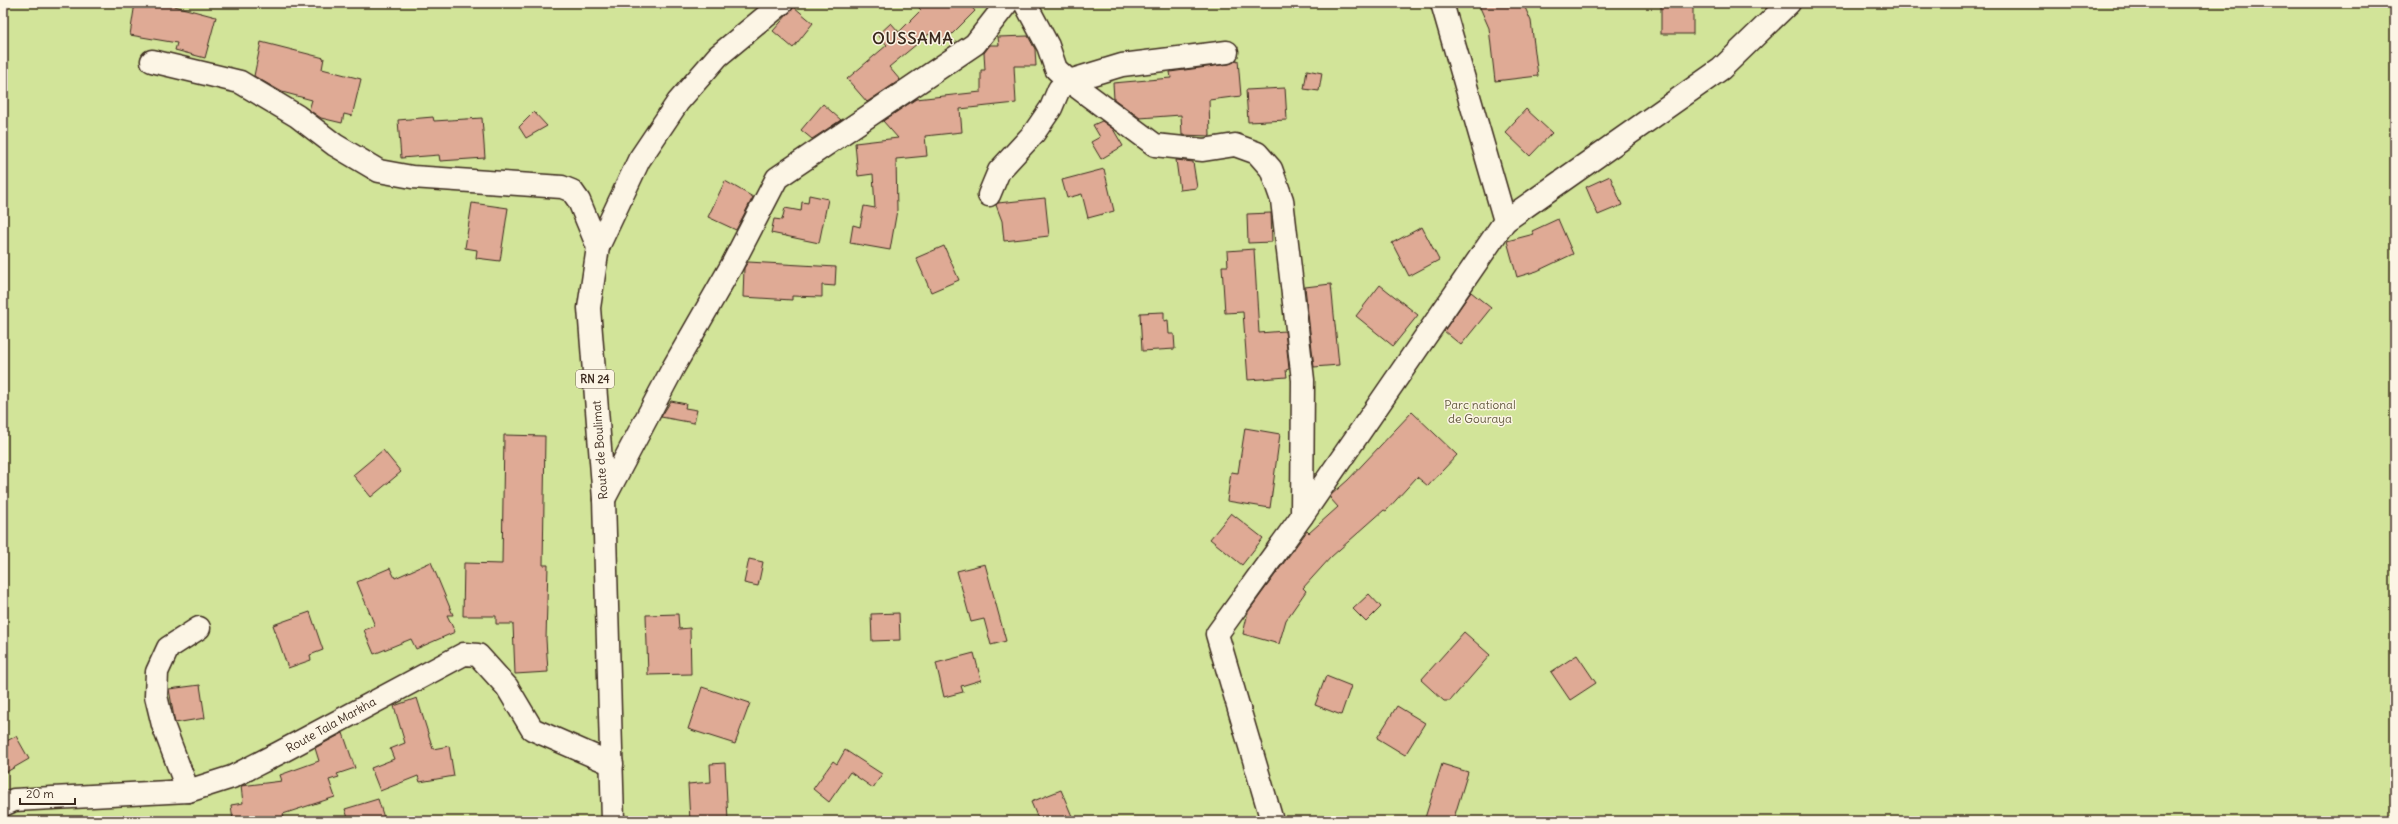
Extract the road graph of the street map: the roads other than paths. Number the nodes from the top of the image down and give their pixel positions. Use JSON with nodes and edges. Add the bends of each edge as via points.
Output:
{"nodes":[{"id":1,"x":782,"y":3,"type":"edge"},
{"id":2,"x":1007,"y":3,"type":"edge"},
{"id":3,"x":1025,"y":3,"type":"edge"},
{"id":4,"x":1442,"y":3,"type":"edge"},
{"id":5,"x":1789,"y":3,"type":"edge"},
{"id":6,"x":1227,"y":52,"type":"dead end"},
{"id":7,"x":152,"y":61,"type":"dead end"},
{"id":8,"x":1069,"y":81,"type":"junction"},
{"id":9,"x":989,"y":196,"type":"dead end"},
{"id":10,"x":1505,"y":221,"type":"junction"},
{"id":11,"x":598,"y":247,"type":"junction"},
{"id":12,"x":604,"y":499,"type":"junction"},
{"id":13,"x":1302,"y":516,"type":"junction"},
{"id":14,"x":199,"y":628,"type":"dead end"},
{"id":15,"x":612,"y":764,"type":"junction"},
{"id":16,"x":188,"y":791,"type":"junction"},
{"id":17,"x":3,"y":804,"type":"edge"},
{"id":18,"x":613,"y":821,"type":"edge"},
{"id":19,"x":1272,"y":821,"type":"edge"}],
"edges":[{"from":1,"to":11,"type":"street","name":"Route de Boulimat","number":"RN 24","via":[[718,56],[678,102],[639,160]]},
{"from":2,"to":12,"type":"street","via":[[975,44],[776,178],[732,265],[673,368]]},
{"from":3,"to":8,"type":"street","via":[[1048,46],[1056,69]]},
{"from":4,"to":10,"type":"street"},
{"from":5,"to":10,"type":"street","via":[[1721,69]]},
{"from":6,"to":8,"type":"street","via":[[1122,65]]},
{"from":7,"to":11,"type":"street","via":[[240,82],[297,116],[335,145],[379,171],[412,177],[555,187],[572,191],[579,201]]},
{"from":8,"to":9,"type":"street","via":[[1059,89],[1051,108],[1034,133],[999,171]]},
{"from":8,"to":13,"type":"street","via":[[1155,145],[1203,150],[1235,145],[1257,153],[1271,169],[1282,200],[1303,380]]},
{"from":10,"to":13,"type":"street"},
{"from":11,"to":12,"type":"street","name":"Route de Boulimat","number":"RN 24","via":[[589,308]]},
{"from":12,"to":15,"type":"street","name":"Route de Boulimat","number":"RN 24"},
{"from":13,"to":19,"type":"street","via":[[1217,634]]},
{"from":14,"to":16,"type":"street","via":[[168,648],[157,672],[156,696],[163,725]]},
{"from":15,"to":16,"type":"street","name":"Route Tala Markha","via":[[532,729],[507,687],[478,655],[464,654],[245,770]]},
{"from":15,"to":18,"type":"street","name":"Route de Boulimat","number":"RN 24"},
{"from":16,"to":17,"type":"street","name":"Route Tala Markha","via":[[14,800]]}]}
